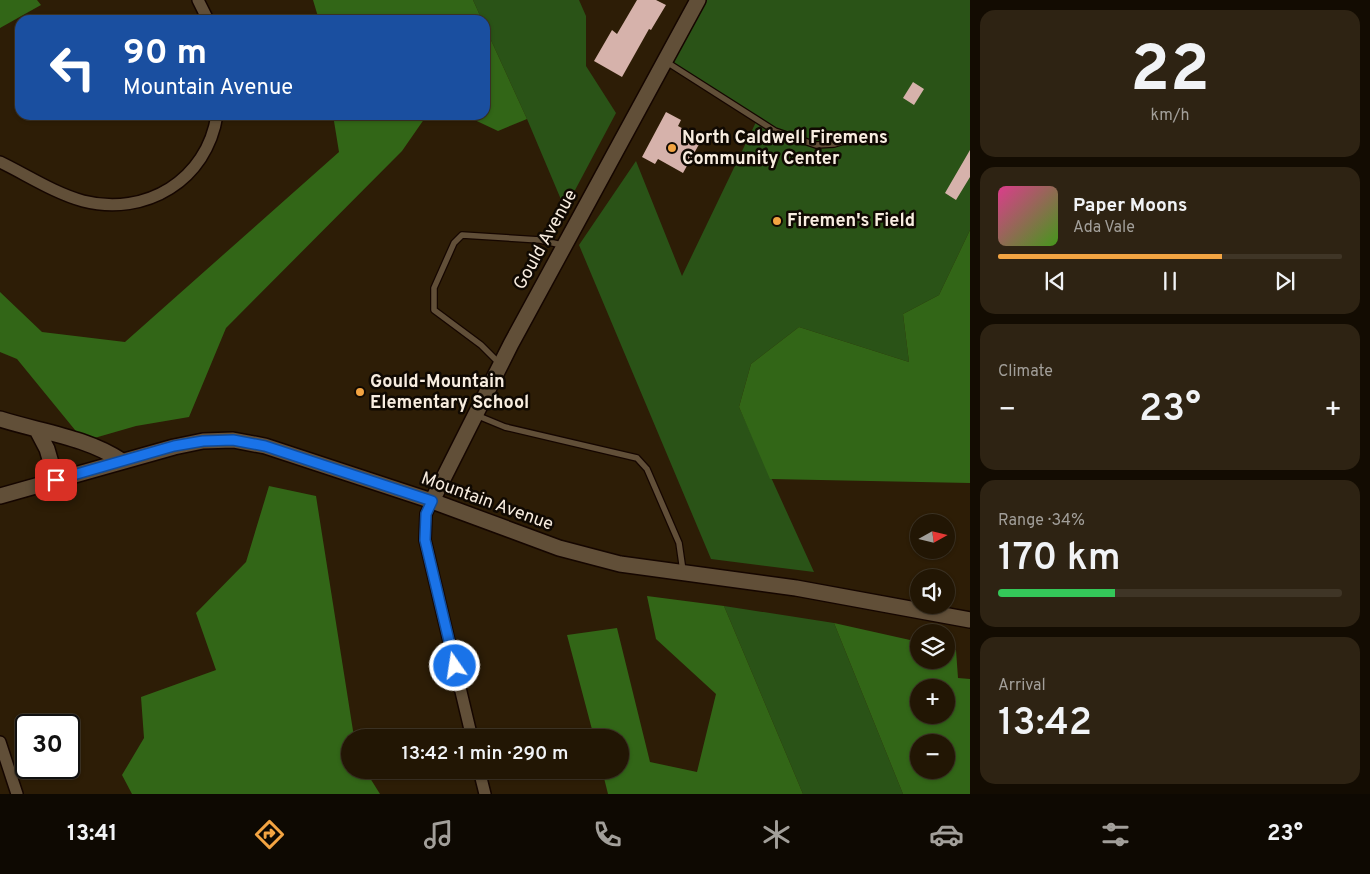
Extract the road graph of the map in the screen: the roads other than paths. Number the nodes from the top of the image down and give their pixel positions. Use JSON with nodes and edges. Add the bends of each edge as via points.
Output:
{"nodes":[{"id":1,"x":198,"y":0,"type":"edge"},
{"id":2,"x":698,"y":0,"type":"edge"},
{"id":3,"x":206,"y":15,"type":"edge"},
{"id":4,"x":665,"y":61,"type":"junction"},
{"id":5,"x":216,"y":120,"type":"edge"},
{"id":6,"x":844,"y":141,"type":"dead end"},
{"id":7,"x":0,"y":162,"type":"edge"},
{"id":8,"x":564,"y":246,"type":"junction"},
{"id":9,"x":500,"y":364,"type":"junction"},
{"id":10,"x":474,"y":414,"type":"junction"},
{"id":11,"x":0,"y":419,"type":"edge"},
{"id":12,"x":37,"y":430,"type":"junction"},
{"id":13,"x":122,"y":461,"type":"junction"},
{"id":14,"x":56,"y":480,"type":"junction"},
{"id":15,"x":0,"y":496,"type":"edge"},
{"id":16,"x":432,"y":501,"type":"junction"},
{"id":17,"x":683,"y":574,"type":"junction"},
{"id":18,"x":970,"y":620,"type":"edge"},
{"id":19,"x":470,"y":729,"type":"edge"},
{"id":20,"x":0,"y":742,"type":"edge"},
{"id":21,"x":482,"y":779,"type":"edge"},
{"id":22,"x":17,"y":794,"type":"edge"},
{"id":23,"x":485,"y":794,"type":"edge"}],
"edges":[{"from":1,"to":3,"type":"street"},
{"from":2,"to":4,"type":"street","name":"Gould Avenue"},
{"from":4,"to":6,"type":"lane","via":[[775,131],[816,145]]},
{"from":4,"to":8,"type":"street","name":"Gould Avenue"},
{"from":5,"to":7,"type":"street","via":[[209,147],[196,166],[170,188],[138,202],[115,205],[81,200]]},
{"from":8,"to":9,"type":"street","name":"Gould Avenue"},
{"from":8,"to":9,"type":"lane","via":[[540,240],[462,235],[454,243],[434,288],[434,310],[481,345]]},
{"from":9,"to":10,"type":"street","name":"Gould Avenue"},
{"from":10,"to":16,"type":"street","name":"Gould Avenue"},
{"from":10,"to":17,"type":"lane","via":[[505,427],[637,458],[647,469],[679,543]]},
{"from":11,"to":12,"type":"street"},
{"from":12,"to":13,"type":"street","via":[[106,450]]},
{"from":12,"to":14,"type":"street","via":[[47,449]]},
{"from":13,"to":14,"type":"street","name":"Mountain Avenue"},
{"from":13,"to":16,"type":"street","name":"Mountain Avenue","via":[[174,446],[233,440],[265,446]]},
{"from":14,"to":15,"type":"street","name":"Mountain Avenue"},
{"from":16,"to":17,"type":"street","name":"Mountain Avenue","via":[[589,558]]},
{"from":16,"to":19,"type":"street","via":[[426,514],[425,540]]},
{"from":17,"to":18,"type":"street","name":"Mountain Avenue","via":[[806,589]]},
{"from":20,"to":22,"type":"street"},
{"from":21,"to":23,"type":"street"}]}
